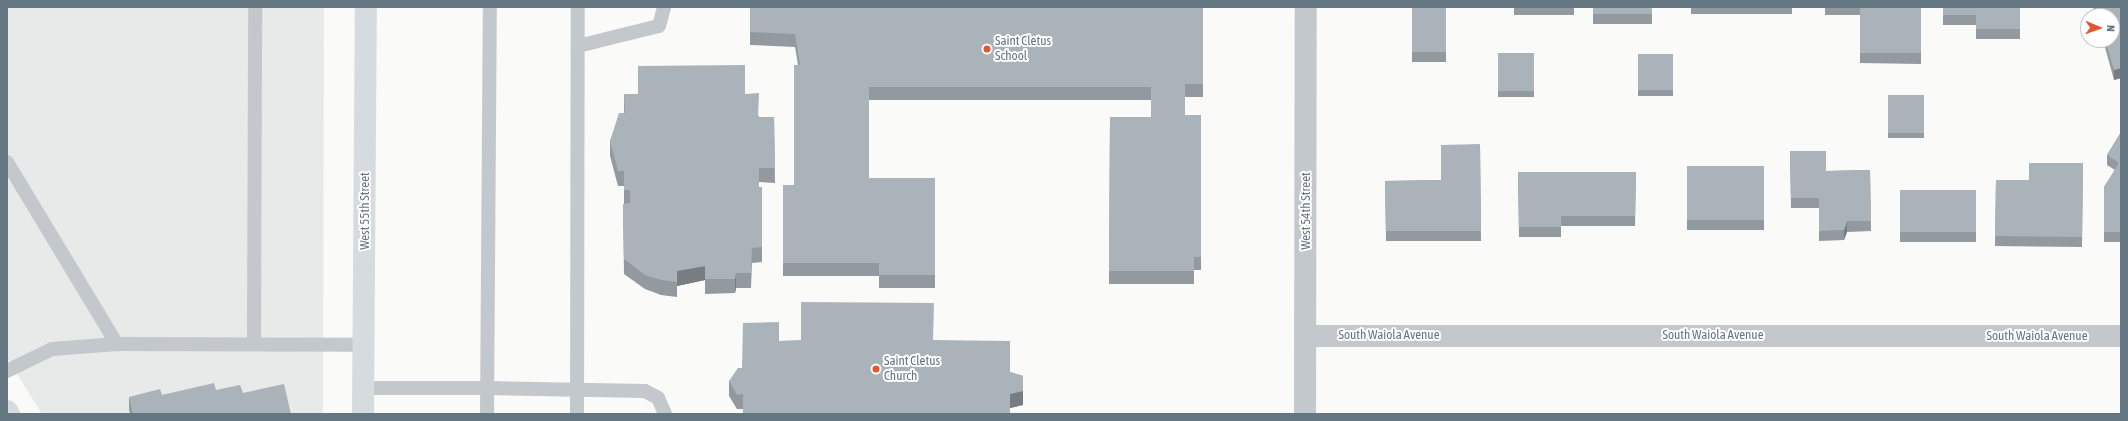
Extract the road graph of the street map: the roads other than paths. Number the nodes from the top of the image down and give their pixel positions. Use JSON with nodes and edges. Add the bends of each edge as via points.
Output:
{"nodes":[{"id":1,"x":255,"y":7,"type":"edge"},
{"id":2,"x":366,"y":7,"type":"edge"},
{"id":3,"x":490,"y":7,"type":"edge"},
{"id":4,"x":578,"y":7,"type":"edge"},
{"id":5,"x":664,"y":7,"type":"edge"},
{"id":6,"x":1306,"y":7,"type":"edge"},
{"id":7,"x":578,"y":46,"type":"junction"},
{"id":8,"x":7,"y":162,"type":"edge"},
{"id":9,"x":1306,"y":336,"type":"junction"},
{"id":10,"x":2121,"y":336,"type":"edge"},
{"id":11,"x":117,"y":344,"type":"junction"},
{"id":12,"x":254,"y":344,"type":"junction"},
{"id":13,"x":364,"y":345,"type":"junction"},
{"id":14,"x":7,"y":371,"type":"edge"},
{"id":15,"x":364,"y":388,"type":"junction"},
{"id":16,"x":488,"y":388,"type":"junction"},
{"id":17,"x":577,"y":389,"type":"junction"},
{"id":18,"x":7,"y":410,"type":"edge"},
{"id":19,"x":9,"y":414,"type":"edge"},
{"id":20,"x":363,"y":414,"type":"edge"},
{"id":21,"x":487,"y":414,"type":"edge"},
{"id":22,"x":577,"y":414,"type":"edge"},
{"id":23,"x":665,"y":414,"type":"edge"},
{"id":24,"x":1305,"y":414,"type":"edge"}],
"edges":[{"from":1,"to":12,"type":"lane"},
{"from":2,"to":13,"type":"main road","name":"West 55th Street"},
{"from":3,"to":16,"type":"lane"},
{"from":4,"to":7,"type":"lane"},
{"from":5,"to":7,"type":"lane","via":[[659,26]]},
{"from":6,"to":9,"type":"street","name":"West 54th Street"},
{"from":7,"to":17,"type":"lane"},
{"from":8,"to":11,"type":"lane"},
{"from":9,"to":10,"type":"street","name":"South Waiola Avenue"},
{"from":9,"to":24,"type":"street","name":"West 54th Street"},
{"from":11,"to":12,"type":"lane"},
{"from":11,"to":14,"type":"lane","via":[[52,349]]},
{"from":12,"to":13,"type":"lane"},
{"from":13,"to":15,"type":"main road","name":"West 55th Street"},
{"from":15,"to":16,"type":"lane"},
{"from":15,"to":20,"type":"main road","name":"West 55th Street"},
{"from":16,"to":17,"type":"lane"},
{"from":16,"to":21,"type":"lane"},
{"from":17,"to":22,"type":"lane"},
{"from":17,"to":23,"type":"lane","via":[[645,391],[658,398]]},
{"from":18,"to":19,"type":"main road"}]}
